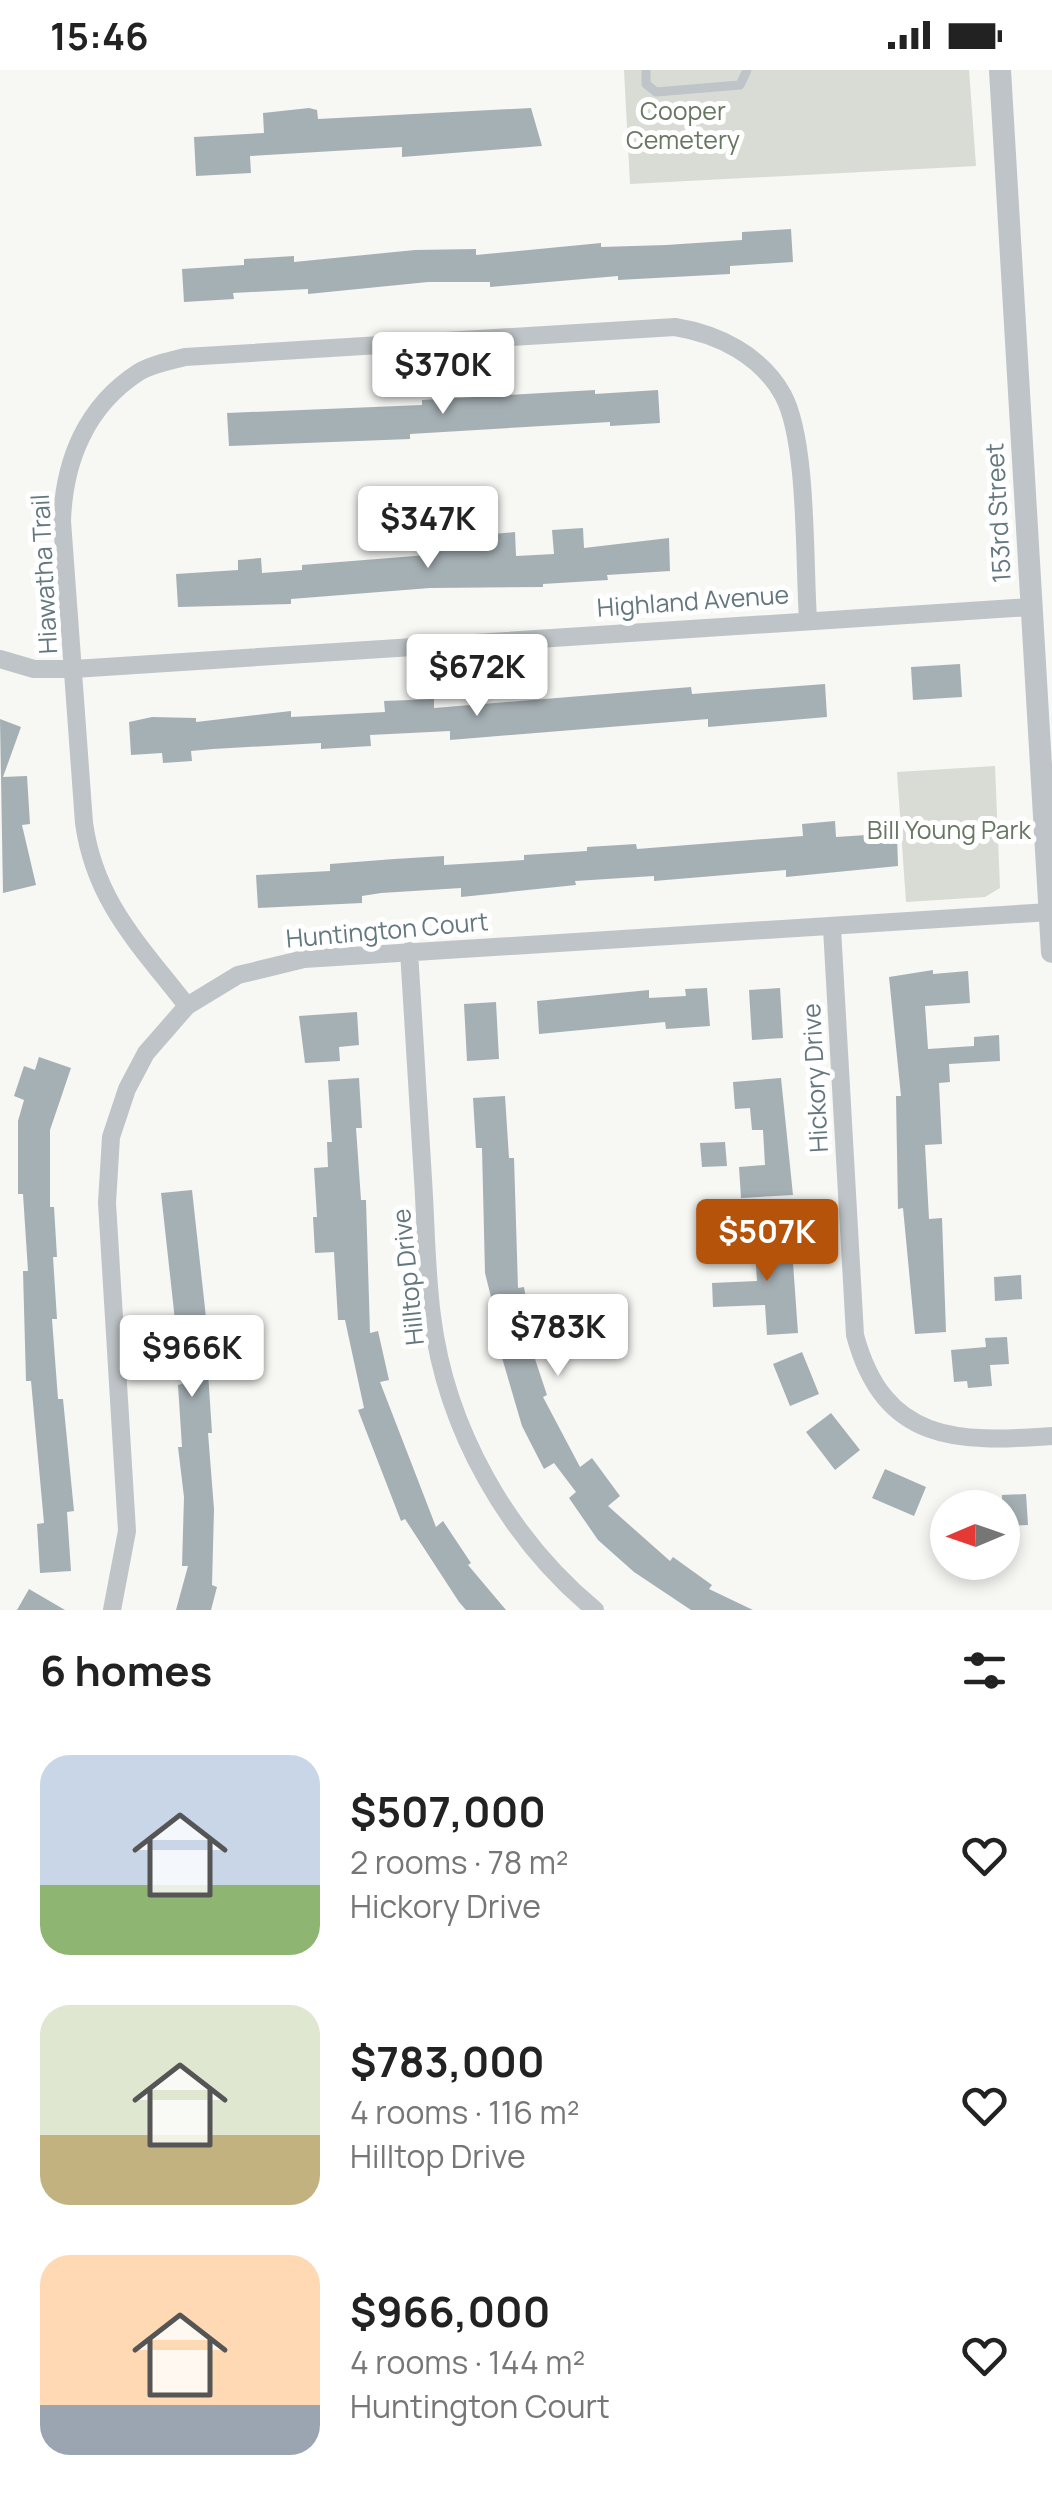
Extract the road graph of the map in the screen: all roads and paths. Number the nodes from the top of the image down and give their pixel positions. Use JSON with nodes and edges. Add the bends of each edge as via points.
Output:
{"nodes":[{"id":1,"x":646,"y":70,"type":"edge"},
{"id":2,"x":748,"y":70,"type":"edge"},
{"id":3,"x":1000,"y":70,"type":"edge"},
{"id":4,"x":1036,"y":606,"type":"junction"},
{"id":5,"x":808,"y":618,"type":"junction"},
{"id":6,"x":0,"y":659,"type":"edge"},
{"id":7,"x":74,"y":668,"type":"junction"},
{"id":8,"x":1050,"y":912,"type":"junction"},
{"id":9,"x":832,"y":928,"type":"junction"},
{"id":10,"x":410,"y":950,"type":"junction"},
{"id":11,"x":1052,"y":952,"type":"edge"},
{"id":12,"x":187,"y":1006,"type":"junction"},
{"id":13,"x":1052,"y":1436,"type":"edge"},
{"id":14,"x":112,"y":1610,"type":"edge"},
{"id":15,"x":595,"y":1610,"type":"edge"}],
"edges":[{"from":1,"to":2,"type":"lane","via":[[646,84],[656,92],[740,86]]},
{"from":3,"to":4,"type":"street","name":"153rd Street"},
{"from":4,"to":5,"type":"street","name":"Highland Avenue"},
{"from":4,"to":8,"type":"street","name":"153rd Street"},
{"from":5,"to":7,"type":"street","name":"Highland Avenue"},
{"from":5,"to":7,"type":"street","name":"Hiawatha Trail","via":[[796,440],[783,395],[752,358],[707,332],[675,327],[184,357],[141,371],[106,401],[63,476]]},
{"from":6,"to":7,"type":"street","name":"Highland Avenue","via":[[34,669]]},
{"from":7,"to":12,"type":"street","name":"Hiawatha Trail","via":[[89,862],[108,905]]},
{"from":8,"to":9,"type":"street","name":"Huntington Court"},
{"from":8,"to":11,"type":"street","name":"153rd Street"},
{"from":9,"to":10,"type":"street","name":"Huntington Court"},
{"from":9,"to":13,"type":"street","name":"Hickory Drive","via":[[855,1335],[862,1360],[884,1400],[918,1426],[964,1440]]},
{"from":10,"to":12,"type":"street","name":"Huntington Court","via":[[280,962],[222,982]]},
{"from":10,"to":15,"type":"street","name":"Hilltop Drive","via":[[432,1319],[450,1390],[490,1487]]},
{"from":12,"to":14,"type":"street","name":"Huntington Court","via":[[146,1053],[110,1137],[107,1203],[127,1530]]}]}
